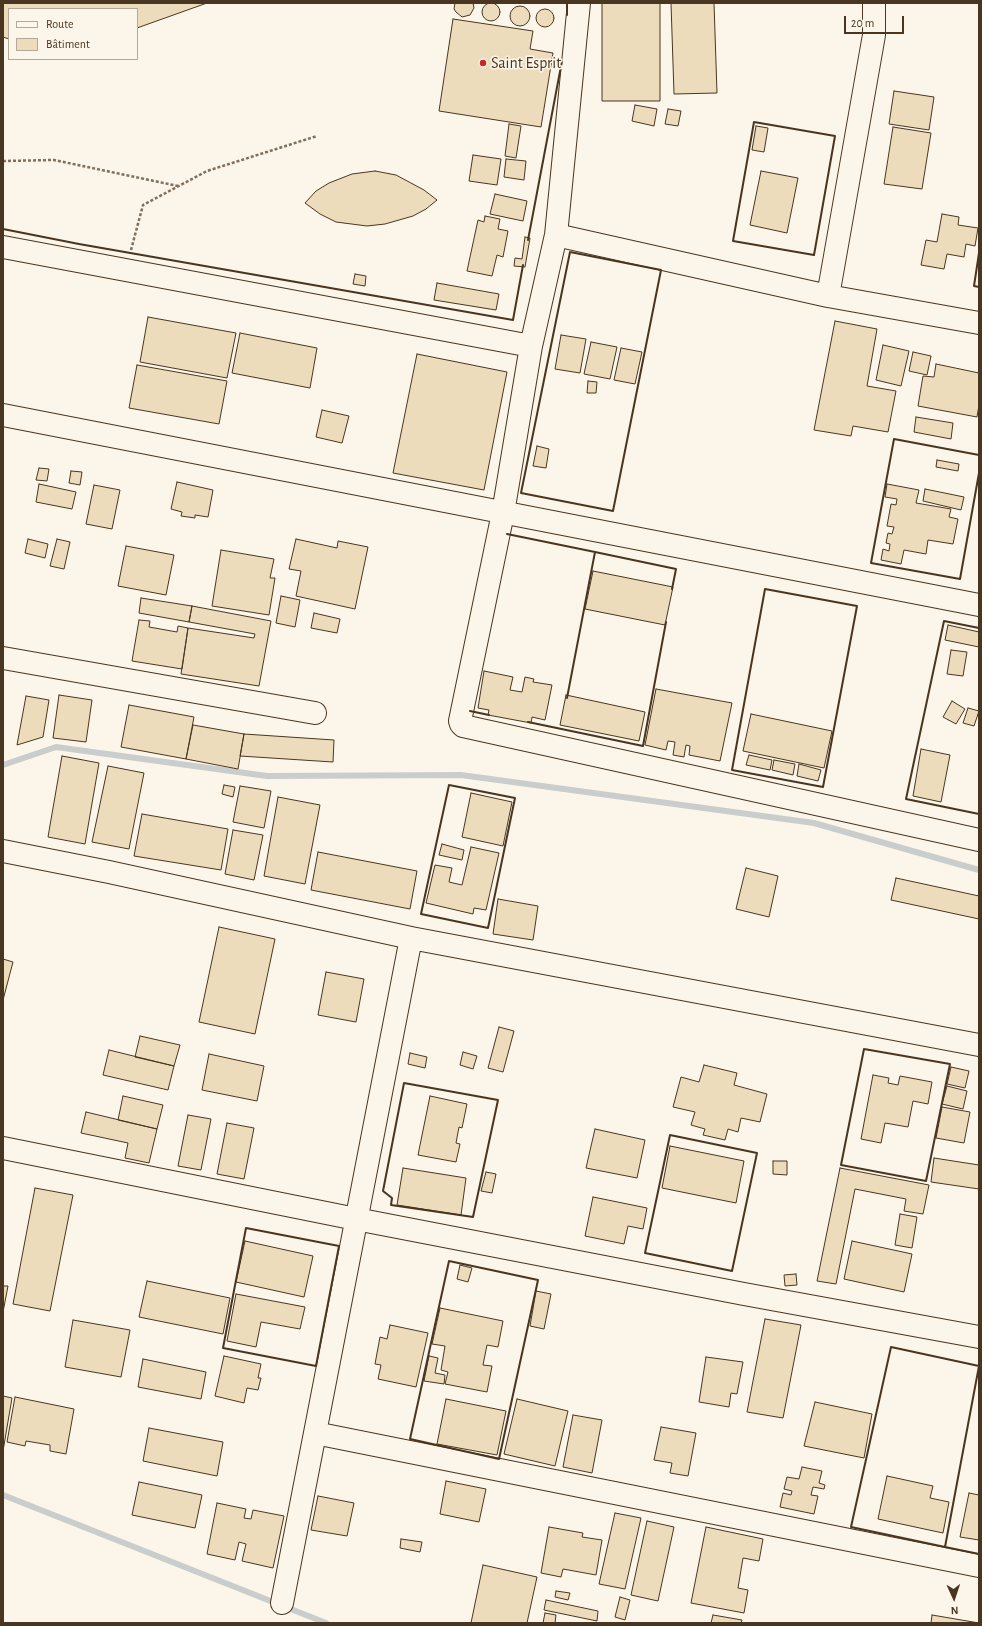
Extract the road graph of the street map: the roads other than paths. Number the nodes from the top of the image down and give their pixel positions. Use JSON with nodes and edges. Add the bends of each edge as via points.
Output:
{"nodes":[{"id":1,"x":579,"y":3,"type":"edge"},
{"id":2,"x":874,"y":3,"type":"edge"},
{"id":3,"x":556,"y":235,"type":"junction"},
{"id":4,"x":3,"y":247,"type":"edge"},
{"id":5,"x":828,"y":296,"type":"junction"},
{"id":6,"x":979,"y":323,"type":"edge"},
{"id":7,"x":531,"y":346,"type":"junction"},
{"id":8,"x":3,"y":415,"type":"edge"},
{"id":9,"x":503,"y":513,"type":"junction"},
{"id":10,"x":979,"y":606,"type":"edge"},
{"id":11,"x":3,"y":658,"type":"edge"},
{"id":12,"x":315,"y":713,"type":"dead end"},
{"id":13,"x":979,"y":840,"type":"edge"},
{"id":14,"x":3,"y":851,"type":"edge"},
{"id":15,"x":411,"y":938,"type":"junction"},
{"id":16,"x":979,"y":1045,"type":"edge"},
{"id":17,"x":3,"y":1148,"type":"edge"},
{"id":18,"x":356,"y":1219,"type":"junction"},
{"id":19,"x":979,"y":1337,"type":"edge"},
{"id":20,"x":315,"y":1433,"type":"junction"},
{"id":21,"x":979,"y":1566,"type":"edge"},
{"id":22,"x":282,"y":1603,"type":"dead end"}],
"edges":[{"from":1,"to":3,"type":"street"},
{"from":2,"to":5,"type":"street","via":[[874,35]]},
{"from":3,"to":5,"type":"street"},
{"from":3,"to":7,"type":"street"},
{"from":4,"to":7,"type":"street"},
{"from":5,"to":6,"type":"street"},
{"from":7,"to":9,"type":"street"},
{"from":8,"to":9,"type":"street"},
{"from":9,"to":10,"type":"street"},
{"from":9,"to":13,"type":"street","via":[[460,721],[463,726]]},
{"from":11,"to":12,"type":"street"},
{"from":14,"to":15,"type":"street"},
{"from":15,"to":16,"type":"street"},
{"from":15,"to":18,"type":"street"},
{"from":17,"to":18,"type":"street"},
{"from":18,"to":19,"type":"street"},
{"from":18,"to":20,"type":"street"},
{"from":20,"to":21,"type":"street"},
{"from":20,"to":22,"type":"street"}]}
